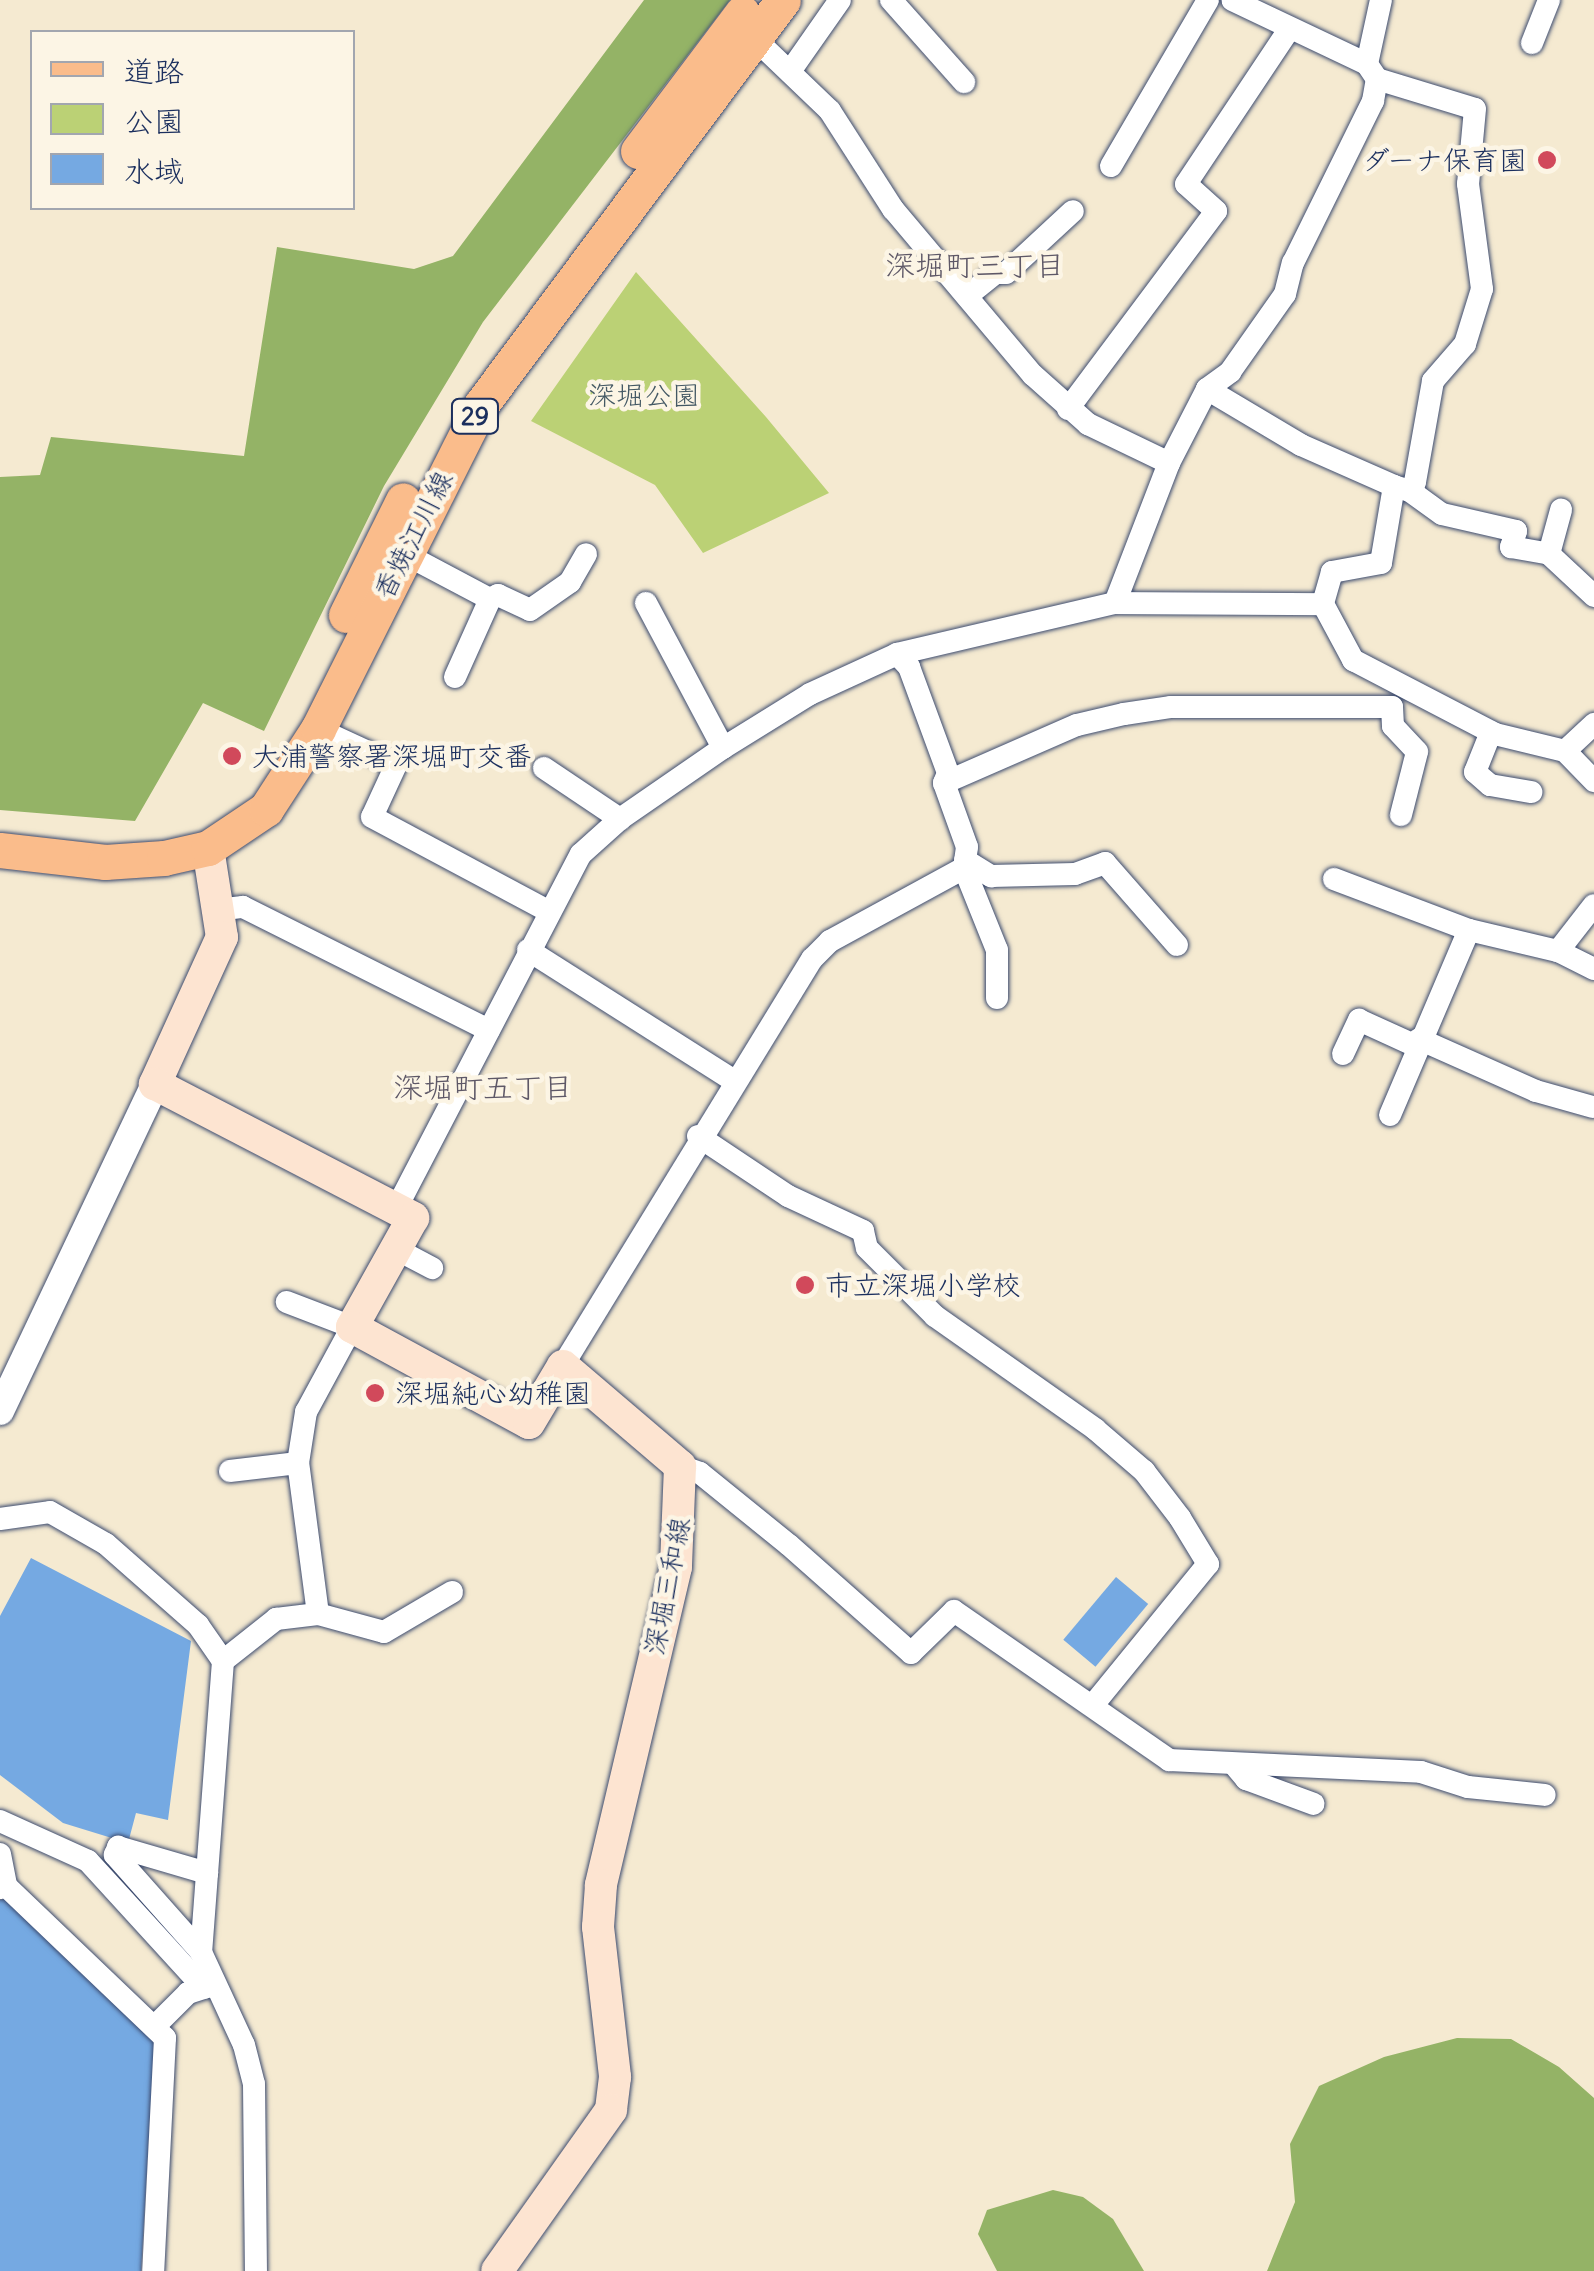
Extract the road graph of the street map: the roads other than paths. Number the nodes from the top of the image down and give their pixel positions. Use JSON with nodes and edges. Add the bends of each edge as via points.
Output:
{"nodes":[{"id":1,"x":752,"y":0,"type":"edge"},
{"id":2,"x":782,"y":0,"type":"edge"},
{"id":3,"x":840,"y":0,"type":"edge"},
{"id":4,"x":891,"y":0,"type":"edge"},
{"id":5,"x":1208,"y":0,"type":"edge"},
{"id":6,"x":1232,"y":0,"type":"edge"},
{"id":7,"x":1381,"y":0,"type":"edge"},
{"id":8,"x":1549,"y":0,"type":"edge"},
{"id":9,"x":1288,"y":31,"type":"junction"},
{"id":10,"x":754,"y":38,"type":"junction"},
{"id":11,"x":1532,"y":43,"type":"dead end"},
{"id":12,"x":791,"y":70,"type":"junction"},
{"id":13,"x":1372,"y":71,"type":"junction"},
{"id":14,"x":964,"y":82,"type":"dead end"},
{"id":15,"x":1111,"y":166,"type":"dead end"},
{"id":16,"x":1074,"y":211,"type":"dead end"},
{"id":17,"x":967,"y":296,"type":"junction"},
{"id":18,"x":1207,"y":389,"type":"junction"},
{"id":19,"x":1068,"y":408,"type":"junction"},
{"id":20,"x":1169,"y":463,"type":"junction"},
{"id":21,"x":1402,"y":489,"type":"junction"},
{"id":22,"x":1562,"y":510,"type":"dead end"},
{"id":23,"x":586,"y":554,"type":"dead end"},
{"id":24,"x":1549,"y":554,"type":"junction"},
{"id":25,"x":410,"y":556,"type":"junction"},
{"id":26,"x":1594,"y":596,"type":"edge"},
{"id":27,"x":490,"y":599,"type":"junction"},
{"id":28,"x":646,"y":603,"type":"dead end"},
{"id":29,"x":1115,"y":603,"type":"junction"},
{"id":30,"x":1322,"y":604,"type":"junction"},
{"id":31,"x":897,"y":654,"type":"junction"},
{"id":32,"x":455,"y":677,"type":"dead end"},
{"id":33,"x":1594,"y":724,"type":"edge"},
{"id":34,"x":318,"y":729,"type":"junction"},
{"id":35,"x":1491,"y":732,"type":"junction"},
{"id":36,"x":723,"y":748,"type":"junction"},
{"id":37,"x":1565,"y":751,"type":"junction"},
{"id":38,"x":544,"y":768,"type":"dead end"},
{"id":39,"x":1594,"y":781,"type":"edge"},
{"id":40,"x":944,"y":783,"type":"junction"},
{"id":41,"x":1531,"y":792,"type":"dead end"},
{"id":42,"x":1401,"y":815,"type":"dead end"},
{"id":43,"x":620,"y":819,"type":"junction"},
{"id":44,"x":0,"y":828,"type":"edge"},
{"id":45,"x":208,"y":848,"type":"junction"},
{"id":46,"x":0,"y":850,"type":"edge"},
{"id":47,"x":965,"y":864,"type":"junction"},
{"id":48,"x":1334,"y":879,"type":"dead end"},
{"id":49,"x":1594,"y":906,"type":"edge"},
{"id":50,"x":230,"y":909,"type":"junction"},
{"id":51,"x":548,"y":911,"type":"junction"},
{"id":52,"x":1469,"y":930,"type":"junction"},
{"id":53,"x":1176,"y":945,"type":"dead end"},
{"id":54,"x":528,"y":950,"type":"junction"},
{"id":55,"x":1558,"y":951,"type":"junction"},
{"id":56,"x":1594,"y":969,"type":"edge"},
{"id":57,"x":997,"y":998,"type":"dead end"},
{"id":58,"x":489,"y":1030,"type":"junction"},
{"id":59,"x":1418,"y":1043,"type":"junction"},
{"id":60,"x":1342,"y":1054,"type":"dead end"},
{"id":61,"x":734,"y":1080,"type":"junction"},
{"id":62,"x":171,"y":1092,"type":"junction"},
{"id":63,"x":1593,"y":1107,"type":"edge"},
{"id":64,"x":1390,"y":1115,"type":"dead end"},
{"id":65,"x":698,"y":1136,"type":"junction"},
{"id":66,"x":396,"y":1209,"type":"junction"},
{"id":67,"x":396,"y":1249,"type":"junction"},
{"id":68,"x":432,"y":1268,"type":"dead end"},
{"id":69,"x":287,"y":1302,"type":"dead end"},
{"id":70,"x":352,"y":1327,"type":"junction"},
{"id":71,"x":563,"y":1366,"type":"junction"},
{"id":72,"x":0,"y":1411,"type":"edge"},
{"id":73,"x":298,"y":1463,"type":"junction"},
{"id":74,"x":680,"y":1466,"type":"junction"},
{"id":75,"x":230,"y":1471,"type":"dead end"},
{"id":76,"x":5,"y":1518,"type":"edge"},
{"id":77,"x":452,"y":1592,"type":"dead end"},
{"id":78,"x":318,"y":1614,"type":"junction"},
{"id":79,"x":222,"y":1661,"type":"junction"},
{"id":80,"x":1094,"y":1704,"type":"junction"},
{"id":81,"x":1236,"y":1766,"type":"junction"},
{"id":82,"x":1544,"y":1794,"type":"dead end"},
{"id":83,"x":1314,"y":1804,"type":"dead end"},
{"id":84,"x":0,"y":1822,"type":"edge"},
{"id":85,"x":0,"y":1854,"type":"edge"},
{"id":86,"x":207,"y":1872,"type":"junction"},
{"id":87,"x":3,"y":1887,"type":"edge"},
{"id":88,"x":201,"y":1952,"type":"junction"},
{"id":89,"x":210,"y":1986,"type":"junction"},
{"id":90,"x":156,"y":2025,"type":"junction"},
{"id":91,"x":153,"y":2271,"type":"edge"},
{"id":92,"x":256,"y":2271,"type":"edge"},
{"id":93,"x":497,"y":2271,"type":"edge"}],
"edges":[{"from":1,"to":44,"type":"main road","name":"香焼江川線","number":"29","via":[[461,392],[286,739],[245,798],[208,824],[160,836],[106,839]]},
{"from":2,"to":10,"type":"main road","name":"香焼江川線","number":"29"},
{"from":3,"to":12,"type":"street"},
{"from":4,"to":14,"type":"street"},
{"from":5,"to":15,"type":"street"},
{"from":6,"to":9,"type":"street"},
{"from":7,"to":13,"type":"street"},
{"from":8,"to":11,"type":"street"},
{"from":9,"to":13,"type":"street"},
{"from":9,"to":19,"type":"street","via":[[1186,184],[1216,211]]},
{"from":10,"to":12,"type":"street"},
{"from":10,"to":25,"type":"main road","name":"香焼江川線","number":"29","via":[[519,347]]},
{"from":12,"to":17,"type":"street","via":[[830,111],[892,209]]},
{"from":13,"to":18,"type":"street","via":[[1373,101],[1293,263],[1285,294],[1230,372]]},
{"from":13,"to":21,"type":"street","via":[[1475,109],[1468,184],[1478,229],[1479,304],[1465,344],[1433,381]]},
{"from":16,"to":17,"type":"street","via":[[1006,272]]},
{"from":17,"to":19,"type":"street"},
{"from":18,"to":20,"type":"street"},
{"from":18,"to":21,"type":"street","via":[[1301,445]]},
{"from":19,"to":20,"type":"street"},
{"from":20,"to":29,"type":"street"},
{"from":21,"to":24,"type":"street","via":[[1442,514],[1516,530],[1511,547]]},
{"from":21,"to":30,"type":"street","via":[[1382,563],[1332,572]]},
{"from":22,"to":24,"type":"street"},
{"from":23,"to":27,"type":"street","via":[[570,582],[530,610],[498,595]]},
{"from":24,"to":26,"type":"street"},
{"from":25,"to":27,"type":"street"},
{"from":25,"to":34,"type":"main road","name":"香焼江川線","number":"29"},
{"from":27,"to":32,"type":"street"},
{"from":28,"to":36,"type":"street"},
{"from":29,"to":30,"type":"street"},
{"from":29,"to":31,"type":"street"},
{"from":30,"to":35,"type":"street","via":[[1353,660]]},
{"from":31,"to":36,"type":"street","via":[[826,686]]},
{"from":31,"to":40,"type":"street","via":[[928,713],[948,773]]},
{"from":33,"to":37,"type":"street"},
{"from":34,"to":45,"type":"main road","name":"香焼江川線","number":"29","via":[[266,809]]},
{"from":34,"to":51,"type":"street","via":[[396,765],[372,817]]},
{"from":35,"to":37,"type":"street"},
{"from":35,"to":41,"type":"street","via":[[1475,772],[1490,785]]},
{"from":36,"to":43,"type":"street"},
{"from":37,"to":39,"type":"street"},
{"from":38,"to":43,"type":"street"},
{"from":40,"to":42,"type":"street","via":[[1034,742],[1124,714],[1172,707],[1392,707],[1392,726],[1417,752]]},
{"from":40,"to":47,"type":"street"},
{"from":43,"to":51,"type":"street","via":[[581,854]]},
{"from":45,"to":46,"type":"main road","name":"香焼江川線","number":"29","via":[[106,862]]},
{"from":45,"to":50,"type":"main road"},
{"from":47,"to":53,"type":"street","via":[[991,876],[1076,874],[1105,863]]},
{"from":47,"to":57,"type":"street","via":[[997,950]]},
{"from":47,"to":61,"type":"street","via":[[830,941]]},
{"from":48,"to":52,"type":"street"},
{"from":49,"to":55,"type":"street"},
{"from":50,"to":58,"type":"street","via":[[273,922]]},
{"from":50,"to":62,"type":"main road"},
{"from":51,"to":54,"type":"street"},
{"from":52,"to":55,"type":"street"},
{"from":52,"to":59,"type":"street"},
{"from":54,"to":58,"type":"street"},
{"from":54,"to":61,"type":"street"},
{"from":55,"to":56,"type":"street"},
{"from":58,"to":66,"type":"street"},
{"from":59,"to":60,"type":"street","via":[[1359,1020]]},
{"from":59,"to":63,"type":"street"},
{"from":59,"to":64,"type":"street"},
{"from":61,"to":65,"type":"street"},
{"from":62,"to":66,"type":"main road"},
{"from":62,"to":72,"type":"street"},
{"from":65,"to":71,"type":"street"},
{"from":65,"to":80,"type":"street","via":[[788,1196],[864,1231],[867,1248],[934,1316],[1095,1429],[1144,1471],[1180,1518],[1208,1564]]},
{"from":66,"to":67,"type":"main road","via":[[413,1218]]},
{"from":67,"to":68,"type":"street"},
{"from":67,"to":70,"type":"main road"},
{"from":69,"to":70,"type":"street"},
{"from":70,"to":71,"type":"main road","via":[[529,1423]]},
{"from":70,"to":73,"type":"street","via":[[306,1412]]},
{"from":71,"to":74,"type":"main road"},
{"from":73,"to":75,"type":"street"},
{"from":73,"to":78,"type":"street"},
{"from":74,"to":80,"type":"street","via":[[700,1474],[789,1544],[910,1653],[954,1611]]},
{"from":74,"to":93,"type":"main road","name":"深堀三和線","via":[[676,1568],[601,1885],[598,1927],[616,2077],[611,2110]]},
{"from":76,"to":79,"type":"street","via":[[50,1512],[106,1544],[198,1625]]},
{"from":77,"to":78,"type":"street","via":[[384,1632]]},
{"from":78,"to":79,"type":"street","via":[[276,1618]]},
{"from":79,"to":86,"type":"street"},
{"from":80,"to":81,"type":"street","via":[[1169,1760]]},
{"from":81,"to":82,"type":"street","via":[[1421,1772],[1468,1788]]},
{"from":81,"to":83,"type":"street","via":[[1246,1779]]},
{"from":84,"to":89,"type":"street","via":[[88,1862]]},
{"from":85,"to":87,"type":"street"},
{"from":86,"to":88,"type":"street"},
{"from":86,"to":88,"type":"street","via":[[118,1848],[115,1855]]},
{"from":87,"to":90,"type":"street"},
{"from":88,"to":89,"type":"street"},
{"from":89,"to":90,"type":"street","via":[[188,1992]]},
{"from":89,"to":92,"type":"street","via":[[254,2084]]},
{"from":90,"to":91,"type":"street","via":[[165,2038]]}]}
